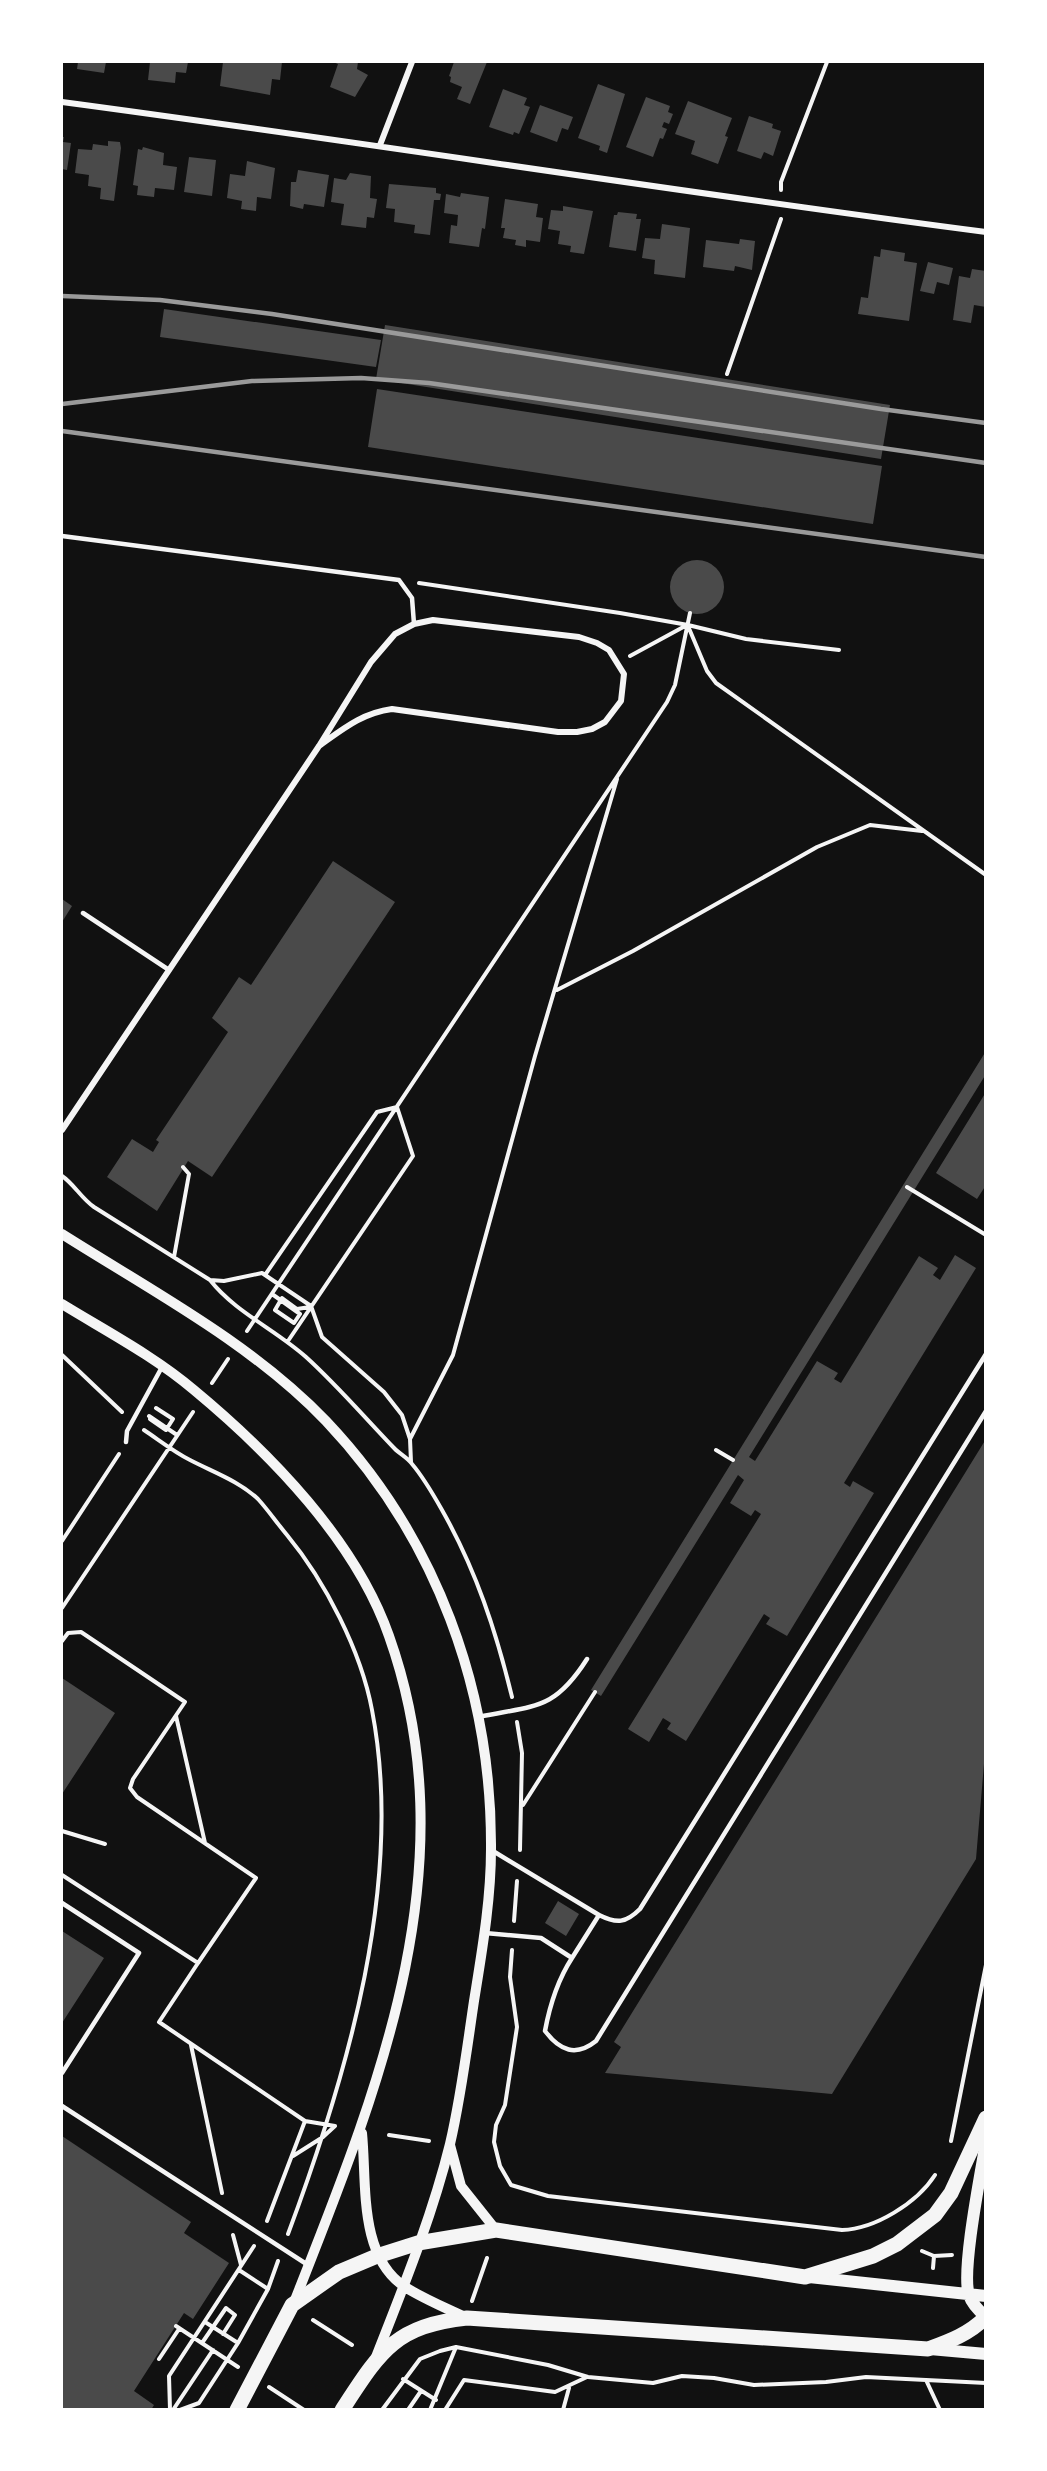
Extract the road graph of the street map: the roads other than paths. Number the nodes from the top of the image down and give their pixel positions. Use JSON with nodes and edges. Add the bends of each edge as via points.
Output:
{"nodes":[{"id":1,"x":412,"y":62,"type":"edge"},
{"id":2,"x":62,"y":102,"type":"edge"},
{"id":3,"x":380,"y":145,"type":"junction"},
{"id":4,"x":986,"y":232,"type":"edge"},
{"id":5,"x":62,"y":536,"type":"edge"},
{"id":6,"x":414,"y":624,"type":"junction"},
{"id":7,"x":319,"y":746,"type":"junction"},
{"id":8,"x":83,"y":913,"type":"dead end"},
{"id":9,"x":169,"y":970,"type":"junction"},
{"id":10,"x":62,"y":1130,"type":"edge"},
{"id":11,"x":62,"y":1234,"type":"edge"},
{"id":12,"x":62,"y":1304,"type":"edge"},
{"id":13,"x":986,"y":1354,"type":"edge"},
{"id":14,"x":162,"y":1367,"type":"junction"},
{"id":15,"x":986,"y":1411,"type":"edge"},
{"id":16,"x":126,"y":1442,"type":"road end"},
{"id":17,"x":587,"y":1659,"type":"dead end"},
{"id":18,"x":479,"y":1717,"type":"junction"},
{"id":19,"x":491,"y":1850,"type":"junction"},
{"id":20,"x":62,"y":1903,"type":"edge"},
{"id":21,"x":599,"y":1916,"type":"junction"},
{"id":22,"x":485,"y":1933,"type":"junction"},
{"id":23,"x":572,"y":1958,"type":"junction"},
{"id":24,"x":62,"y":2073,"type":"edge"},
{"id":25,"x":62,"y":2106,"type":"edge"},
{"id":26,"x":986,"y":2118,"type":"edge"},
{"id":27,"x":362,"y":2130,"type":"junction"},
{"id":28,"x":986,"y":2142,"type":"edge"},
{"id":29,"x":450,"y":2145,"type":"junction"},
{"id":30,"x":496,"y":2230,"type":"junction"},
{"id":31,"x":418,"y":2243,"type":"junction"},
{"id":32,"x":377,"y":2256,"type":"junction"},
{"id":33,"x":308,"y":2265,"type":"junction"},
{"id":34,"x":805,"y":2277,"type":"junction"},
{"id":35,"x":404,"y":2286,"type":"junction"},
{"id":36,"x":968,"y":2293,"type":"junction"},
{"id":37,"x":986,"y":2296,"type":"edge"},
{"id":38,"x":292,"y":2306,"type":"junction"},
{"id":39,"x":986,"y":2317,"type":"edge"},
{"id":40,"x":467,"y":2318,"type":"junction"},
{"id":41,"x":928,"y":2349,"type":"junction"},
{"id":42,"x":986,"y":2354,"type":"edge"},
{"id":43,"x":375,"y":2360,"type":"junction"},
{"id":44,"x":237,"y":2409,"type":"edge"},
{"id":45,"x":342,"y":2409,"type":"edge"}],
"edges":[{"from":1,"to":3,"type":"street"},
{"from":2,"to":3,"type":"street"},
{"from":3,"to":4,"type":"street","via":[[781,206]]},
{"from":5,"to":6,"type":"lane","via":[[399,580],[412,598]]},
{"from":6,"to":7,"type":"street","via":[[395,634],[371,662]]},
{"from":6,"to":7,"type":"street","via":[[453,621],[579,637],[597,643],[609,650],[624,674],[621,701],[604,722],[577,732],[392,709],[373,711]]},
{"from":7,"to":9,"type":"street"},
{"from":8,"to":9,"type":"lane"},
{"from":9,"to":10,"type":"street"},
{"from":11,"to":18,"type":"street","via":[[274,1372],[325,1420],[372,1473],[435,1577],[459,1636]]},
{"from":12,"to":14,"type":"street"},
{"from":13,"to":21,"type":"lane","via":[[640,1909],[623,1922]]},
{"from":14,"to":16,"type":"lane","via":[[127,1431]]},
{"from":14,"to":27,"type":"street","via":[[193,1388],[238,1429],[311,1503],[357,1569],[389,1635],[408,1706],[420,1786],[420,1870],[411,1948]]},
{"from":15,"to":23,"type":"lane","via":[[601,2034],[586,2049],[575,2052],[554,2043],[545,2031],[549,2006]]},
{"from":17,"to":18,"type":"lane","via":[[572,1683],[545,1703]]},
{"from":18,"to":19,"type":"street","via":[[488,1781]]},
{"from":19,"to":21,"type":"lane"},
{"from":19,"to":22,"type":"street"},
{"from":20,"to":24,"type":"lane","via":[[139,1953]]},
{"from":21,"to":23,"type":"lane"},
{"from":22,"to":23,"type":"lane","via":[[541,1938]]},
{"from":22,"to":29,"type":"street"},
{"from":25,"to":33,"type":"lane"},
{"from":26,"to":34,"type":"main road","via":[[951,2193],[934,2215],[897,2244],[873,2256]]},
{"from":27,"to":32,"type":"street","via":[[367,2218]]},
{"from":27,"to":33,"type":"street"},
{"from":28,"to":36,"type":"main road","via":[[969,2255]]},
{"from":29,"to":30,"type":"street","via":[[461,2186]]},
{"from":29,"to":31,"type":"street"},
{"from":30,"to":31,"type":"main road"},
{"from":30,"to":34,"type":"main road"},
{"from":31,"to":32,"type":"main road"},
{"from":31,"to":35,"type":"street"},
{"from":32,"to":35,"type":"street"},
{"from":32,"to":38,"type":"main road","via":[[339,2272]]},
{"from":33,"to":38,"type":"street"},
{"from":34,"to":36,"type":"main road"},
{"from":35,"to":40,"type":"street"},
{"from":35,"to":43,"type":"street"},
{"from":36,"to":37,"type":"main road"},
{"from":36,"to":39,"type":"main road"},
{"from":38,"to":44,"type":"main road"},
{"from":39,"to":41,"type":"main road","via":[[961,2336]]},
{"from":40,"to":41,"type":"main road"},
{"from":40,"to":43,"type":"main road","via":[[417,2327]]},
{"from":41,"to":42,"type":"main road"},
{"from":43,"to":45,"type":"main road"}]}
